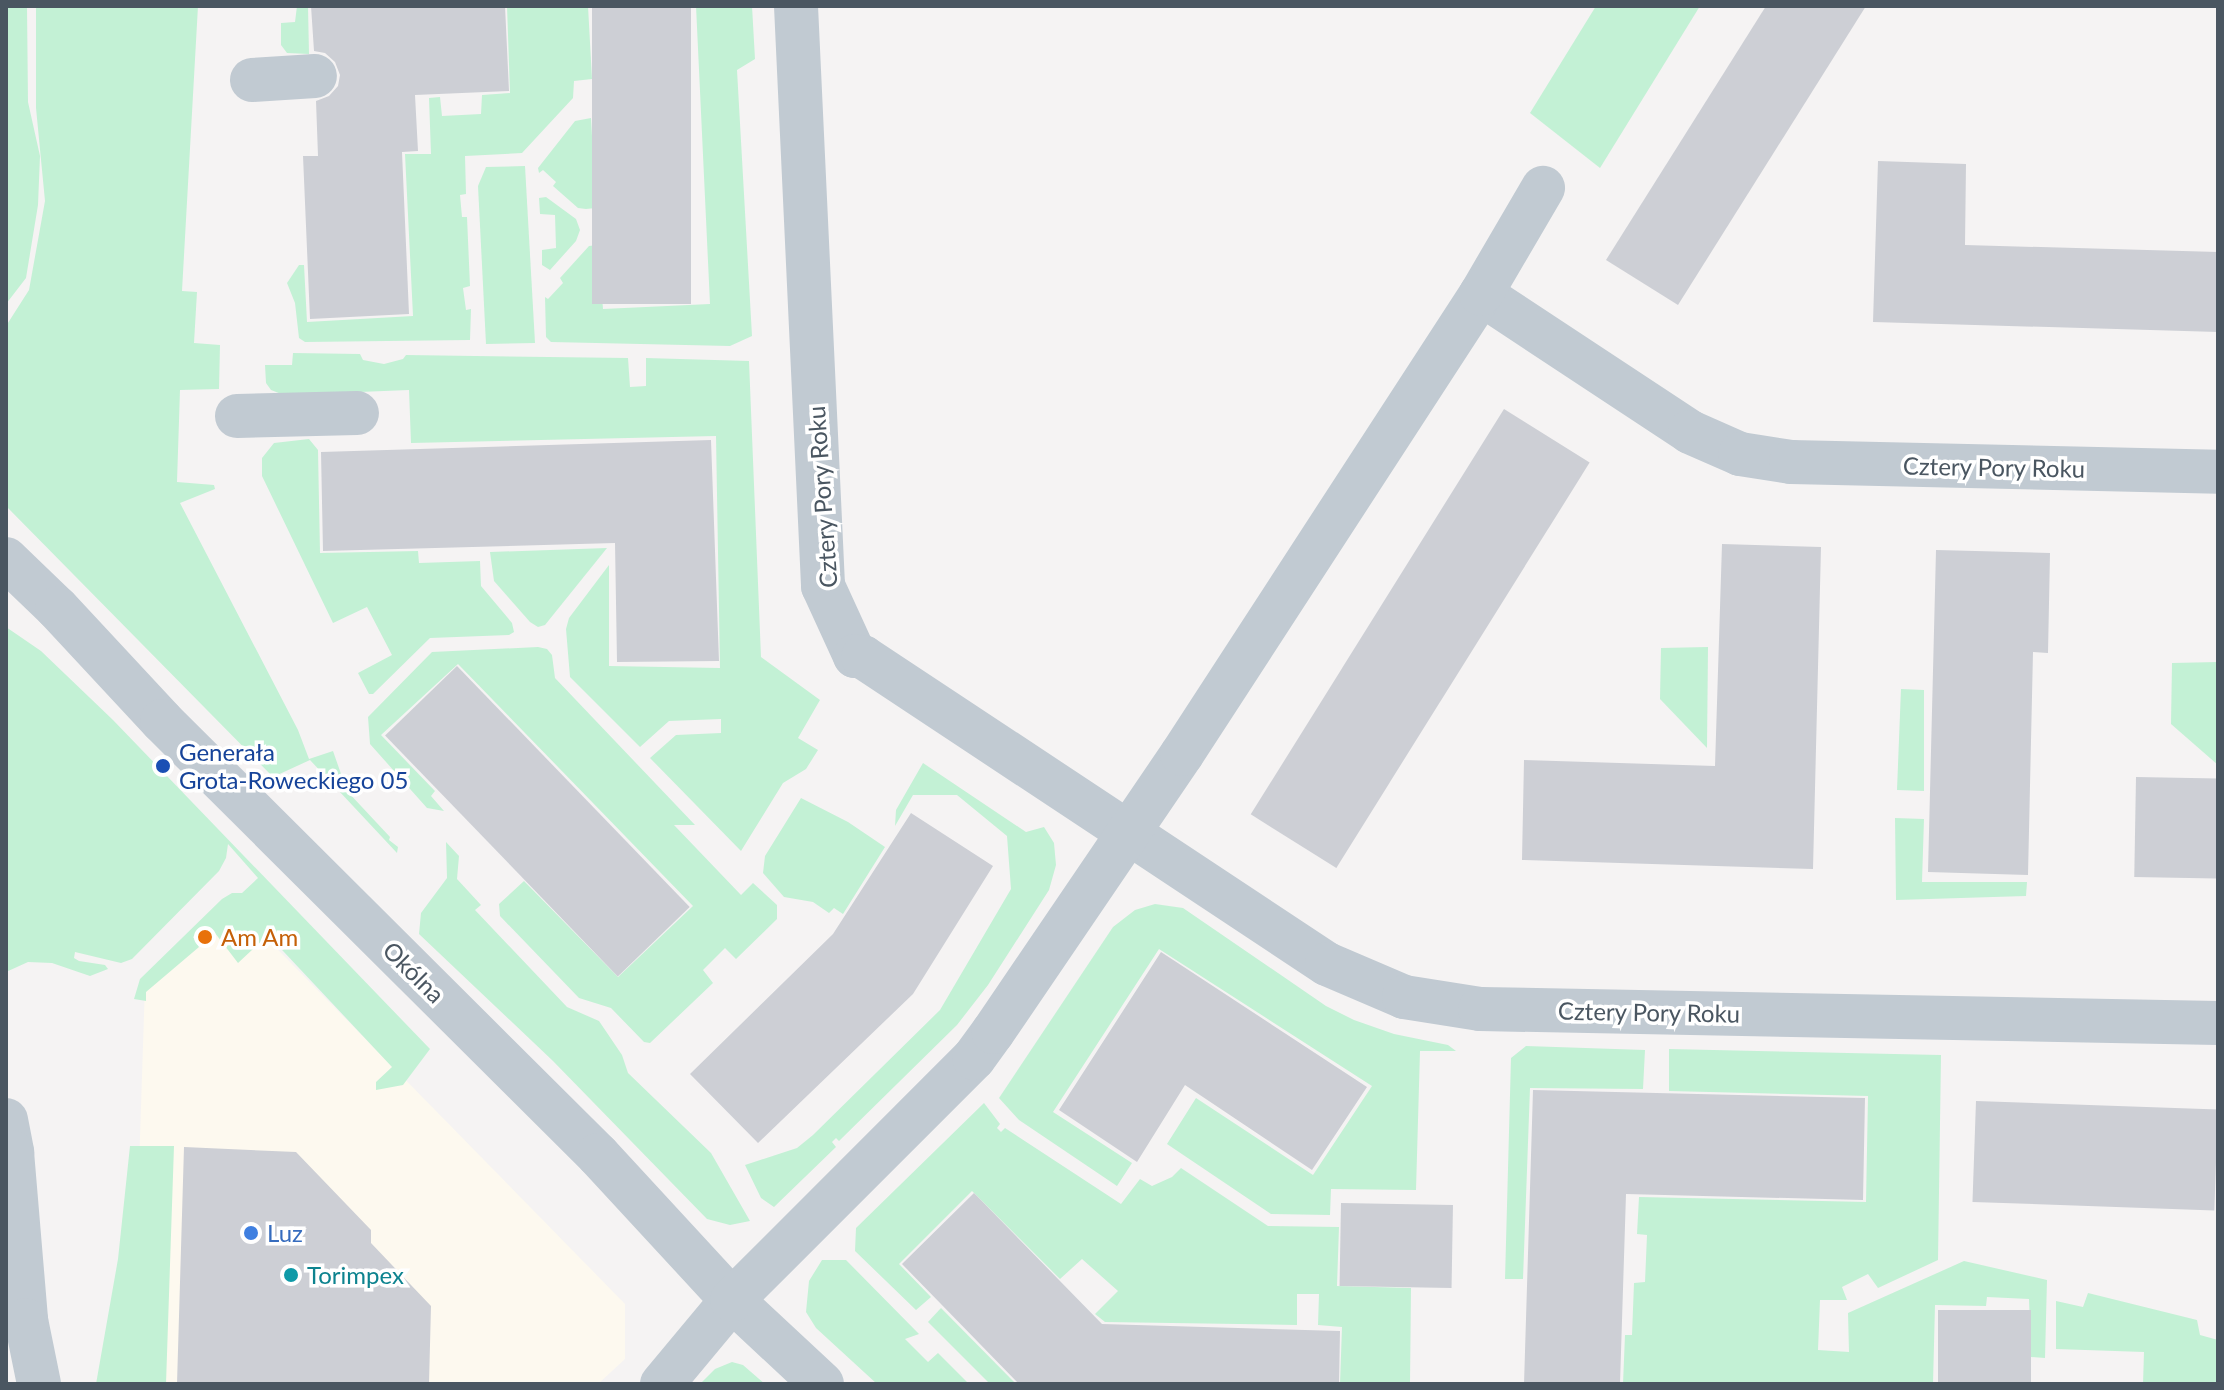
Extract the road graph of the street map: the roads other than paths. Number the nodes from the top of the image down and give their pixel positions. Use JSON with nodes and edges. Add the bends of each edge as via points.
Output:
{"nodes":[{"id":1,"x":796,"y":6,"type":"edge"},
{"id":2,"x":315,"y":76,"type":"dead end"},
{"id":3,"x":252,"y":80,"type":"dead end"},
{"id":4,"x":1543,"y":188,"type":"dead end"},
{"id":5,"x":1481,"y":294,"type":"junction"},
{"id":6,"x":357,"y":413,"type":"dead end"},
{"id":7,"x":237,"y":416,"type":"dead end"},
{"id":8,"x":2218,"y":472,"type":"edge"},
{"id":9,"x":6,"y":559,"type":"edge"},
{"id":10,"x":6,"y":578,"type":"edge"},
{"id":11,"x":57,"y":608,"type":"junction"},
{"id":12,"x":1126,"y":834,"type":"junction"},
{"id":13,"x":2218,"y":1023,"type":"edge"},
{"id":14,"x":6,"y":1120,"type":"edge"},
{"id":15,"x":732,"y":1300,"type":"junction"},
{"id":16,"x":39,"y":1384,"type":"edge"},
{"id":17,"x":662,"y":1384,"type":"edge"},
{"id":18,"x":822,"y":1384,"type":"edge"}],
"edges":[{"from":1,"to":12,"type":"street","name":"Cztery Pory Roku","via":[[823,586],[855,656]]},
{"from":2,"to":3,"type":"street"},
{"from":4,"to":5,"type":"street"},
{"from":5,"to":8,"type":"street","name":"Cztery Pory Roku","via":[[1690,432],[1740,454],[1791,462]]},
{"from":5,"to":12,"type":"street"},
{"from":6,"to":7,"type":"street"},
{"from":9,"to":11,"type":"street","name":"Okólna"},
{"from":10,"to":11,"type":"street"},
{"from":11,"to":15,"type":"street","name":"Okólna","via":[[162,721],[598,1155]]},
{"from":12,"to":13,"type":"street","name":"Cztery Pory Roku","via":[[1327,964],[1431,1003],[1480,1009]]},
{"from":12,"to":15,"type":"street","via":[[974,1058]]},
{"from":14,"to":16,"type":"street","via":[[26,1320]]},
{"from":15,"to":17,"type":"street"},
{"from":15,"to":18,"type":"street","name":"Okólna"}]}
